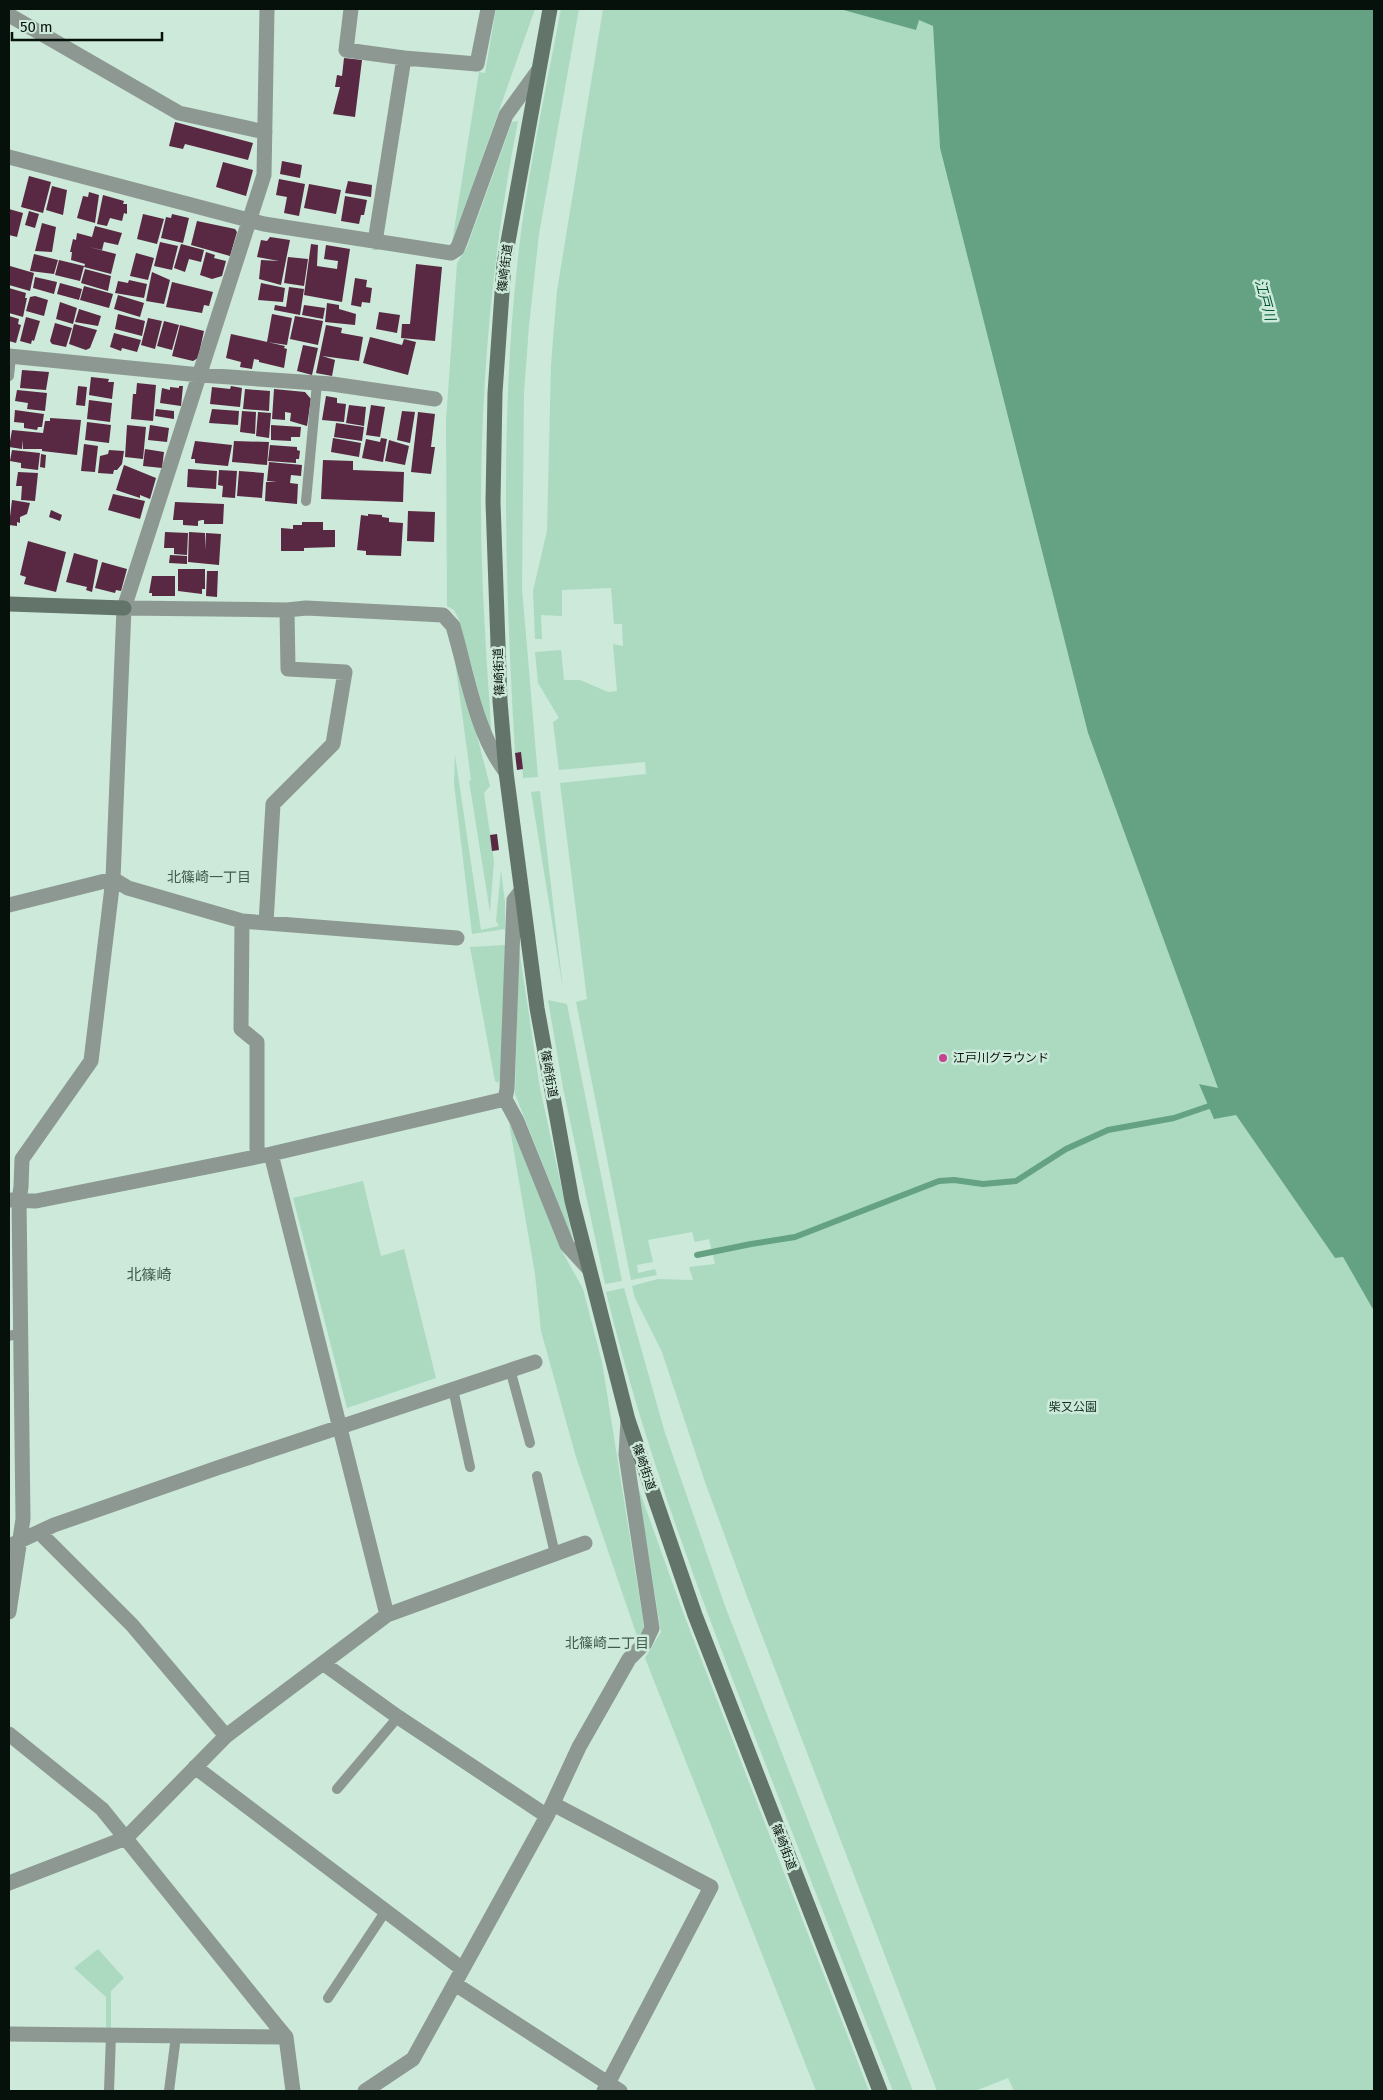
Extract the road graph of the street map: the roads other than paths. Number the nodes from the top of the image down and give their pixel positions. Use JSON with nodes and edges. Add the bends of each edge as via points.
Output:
{"nodes":[{"id":1,"x":267,"y":9,"type":"edge"},
{"id":2,"x":352,"y":9,"type":"edge"},
{"id":3,"x":488,"y":9,"type":"edge"},
{"id":4,"x":550,"y":9,"type":"edge"},
{"id":5,"x":9,"y":15,"type":"edge"},
{"id":6,"x":404,"y":58,"type":"junction"},
{"id":7,"x":538,"y":71,"type":"junction"},
{"id":8,"x":265,"y":132,"type":"junction"},
{"id":9,"x":9,"y":157,"type":"edge"},
{"id":10,"x":250,"y":220,"type":"junction"},
{"id":11,"x":375,"y":242,"type":"junction"},
{"id":12,"x":10,"y":357,"type":"edge"},
{"id":13,"x":200,"y":375,"type":"junction"},
{"id":14,"x":9,"y":376,"type":"edge"},
{"id":15,"x":316,"y":383,"type":"junction"},
{"id":16,"x":434,"y":399,"type":"dead end"},
{"id":17,"x":306,"y":502,"type":"dead end"},
{"id":18,"x":9,"y":604,"type":"edge"},
{"id":19,"x":124,"y":608,"type":"junction"},
{"id":20,"x":287,"y":610,"type":"junction"},
{"id":21,"x":506,"y":772,"type":"junction"},
{"id":22,"x":113,"y":879,"type":"junction"},
{"id":23,"x":521,"y":891,"type":"junction"},
{"id":24,"x":9,"y":905,"type":"edge"},
{"id":25,"x":242,"y":921,"type":"junction"},
{"id":26,"x":266,"y":923,"type":"junction"},
{"id":27,"x":457,"y":938,"type":"dead end"},
{"id":28,"x":505,"y":1099,"type":"junction"},
{"id":29,"x":264,"y":1155,"type":"junction"},
{"id":30,"x":14,"y":1200,"type":"edge"},
{"id":31,"x":589,"y":1269,"type":"junction"},
{"id":32,"x":14,"y":1335,"type":"edge"},
{"id":33,"x":535,"y":1362,"type":"dead end"},
{"id":34,"x":510,"y":1369,"type":"junction"},
{"id":35,"x":453,"y":1389,"type":"junction"},
{"id":36,"x":628,"y":1420,"type":"junction"},
{"id":37,"x":340,"y":1428,"type":"junction"},
{"id":38,"x":530,"y":1443,"type":"dead end"},
{"id":39,"x":470,"y":1468,"type":"dead end"},
{"id":40,"x":537,"y":1476,"type":"dead end"},
{"id":41,"x":39,"y":1532,"type":"junction"},
{"id":42,"x":15,"y":1543,"type":"edge"},
{"id":43,"x":585,"y":1543,"type":"dead end"},
{"id":44,"x":555,"y":1554,"type":"junction"},
{"id":45,"x":9,"y":1612,"type":"edge"},
{"id":46,"x":387,"y":1615,"type":"junction"},
{"id":47,"x":324,"y":1664,"type":"junction"},
{"id":48,"x":398,"y":1717,"type":"junction"},
{"id":49,"x":9,"y":1734,"type":"edge"},
{"id":50,"x":226,"y":1736,"type":"junction"},
{"id":51,"x":195,"y":1768,"type":"junction"},
{"id":52,"x":337,"y":1789,"type":"dead end"},
{"id":53,"x":550,"y":1810,"type":"junction"},
{"id":54,"x":126,"y":1838,"type":"junction"},
{"id":55,"x":9,"y":1883,"type":"edge"},
{"id":56,"x":384,"y":1912,"type":"junction"},
{"id":57,"x":461,"y":1968,"type":"junction"},
{"id":58,"x":455,"y":1984,"type":"junction"},
{"id":59,"x":328,"y":1998,"type":"dead end"},
{"id":60,"x":9,"y":2034,"type":"edge"},
{"id":61,"x":111,"y":2035,"type":"junction"},
{"id":62,"x":176,"y":2036,"type":"junction"},
{"id":63,"x":286,"y":2037,"type":"junction"},
{"id":64,"x":611,"y":2089,"type":"edge"},
{"id":65,"x":109,"y":2091,"type":"edge"},
{"id":66,"x":169,"y":2091,"type":"edge"},
{"id":67,"x":293,"y":2091,"type":"edge"},
{"id":68,"x":365,"y":2091,"type":"edge"},
{"id":69,"x":880,"y":2091,"type":"edge"}],
"edges":[{"from":1,"to":8,"type":"street"},
{"from":2,"to":6,"type":"street","via":[[346,50]]},
{"from":3,"to":6,"type":"street","via":[[477,64]]},
{"from":4,"to":7,"type":"main road","name":"篠崎街道"},
{"from":5,"to":8,"type":"street","via":[[179,113]]},
{"from":6,"to":11,"type":"street"},
{"from":7,"to":11,"type":"street","via":[[506,115],[457,249],[451,253]]},
{"from":7,"to":21,"type":"main road","name":"篠崎街道","via":[[504,264],[495,393],[493,502],[500,701]]},
{"from":8,"to":10,"type":"street","via":[[264,175]]},
{"from":9,"to":10,"type":"street"},
{"from":10,"to":11,"type":"street"},
{"from":10,"to":13,"type":"street"},
{"from":12,"to":13,"type":"street"},
{"from":12,"to":14,"type":"lane"},
{"from":13,"to":15,"type":"street"},
{"from":13,"to":19,"type":"street"},
{"from":15,"to":16,"type":"street"},
{"from":15,"to":17,"type":"lane"},
{"from":18,"to":19,"type":"main road"},
{"from":19,"to":20,"type":"street"},
{"from":19,"to":22,"type":"street"},
{"from":20,"to":21,"type":"street","via":[[306,608],[443,615],[454,626],[485,736]]},
{"from":20,"to":26,"type":"street","via":[[288,669],[345,672],[333,744],[273,804]]},
{"from":21,"to":23,"type":"main road","name":"篠崎街道"},
{"from":22,"to":24,"type":"street"},
{"from":22,"to":25,"type":"street","via":[[128,888]]},
{"from":22,"to":30,"type":"street","via":[[91,1060],[22,1159],[22,1187]]},
{"from":23,"to":28,"type":"street","via":[[514,900]]},
{"from":23,"to":31,"type":"main road","name":"篠崎街道","via":[[537,1008],[572,1201]]},
{"from":25,"to":26,"type":"street"},
{"from":25,"to":29,"type":"street","via":[[241,1029],[257,1042]]},
{"from":26,"to":27,"type":"street"},
{"from":28,"to":29,"type":"street"},
{"from":28,"to":31,"type":"street","via":[[567,1245]]},
{"from":29,"to":30,"type":"street","via":[[36,1200]]},
{"from":29,"to":37,"type":"street"},
{"from":30,"to":32,"type":"street"},
{"from":31,"to":36,"type":"main road","name":"篠崎街道"},
{"from":32,"to":42,"type":"street","via":[[24,1519]]},
{"from":33,"to":34,"type":"street"},
{"from":34,"to":35,"type":"street"},
{"from":34,"to":38,"type":"lane"},
{"from":35,"to":37,"type":"street"},
{"from":35,"to":39,"type":"lane"},
{"from":36,"to":53,"type":"street","via":[[626,1455],[652,1628],[645,1643],[629,1659],[579,1747]]},
{"from":36,"to":69,"type":"main road","name":"篠崎街道","via":[[695,1616]]},
{"from":37,"to":41,"type":"street"},
{"from":37,"to":46,"type":"street"},
{"from":40,"to":44,"type":"lane"},
{"from":41,"to":42,"type":"street"},
{"from":41,"to":50,"type":"street","via":[[132,1625]]},
{"from":42,"to":45,"type":"street"},
{"from":43,"to":44,"type":"street"},
{"from":44,"to":46,"type":"street"},
{"from":46,"to":47,"type":"street"},
{"from":47,"to":48,"type":"street"},
{"from":47,"to":50,"type":"street"},
{"from":48,"to":52,"type":"lane"},
{"from":48,"to":53,"type":"street"},
{"from":49,"to":54,"type":"street","via":[[102,1809]]},
{"from":50,"to":51,"type":"street"},
{"from":51,"to":54,"type":"street"},
{"from":51,"to":56,"type":"street"},
{"from":53,"to":57,"type":"street"},
{"from":53,"to":64,"type":"street","via":[[711,1887]]},
{"from":54,"to":55,"type":"street"},
{"from":54,"to":63,"type":"street"},
{"from":56,"to":57,"type":"street"},
{"from":56,"to":59,"type":"lane"},
{"from":57,"to":58,"type":"street"},
{"from":58,"to":64,"type":"street"},
{"from":58,"to":68,"type":"street","via":[[412,2059]]},
{"from":60,"to":61,"type":"street"},
{"from":61,"to":62,"type":"street"},
{"from":61,"to":65,"type":"lane"},
{"from":62,"to":63,"type":"street"},
{"from":62,"to":66,"type":"lane"},
{"from":63,"to":67,"type":"street"}]}
